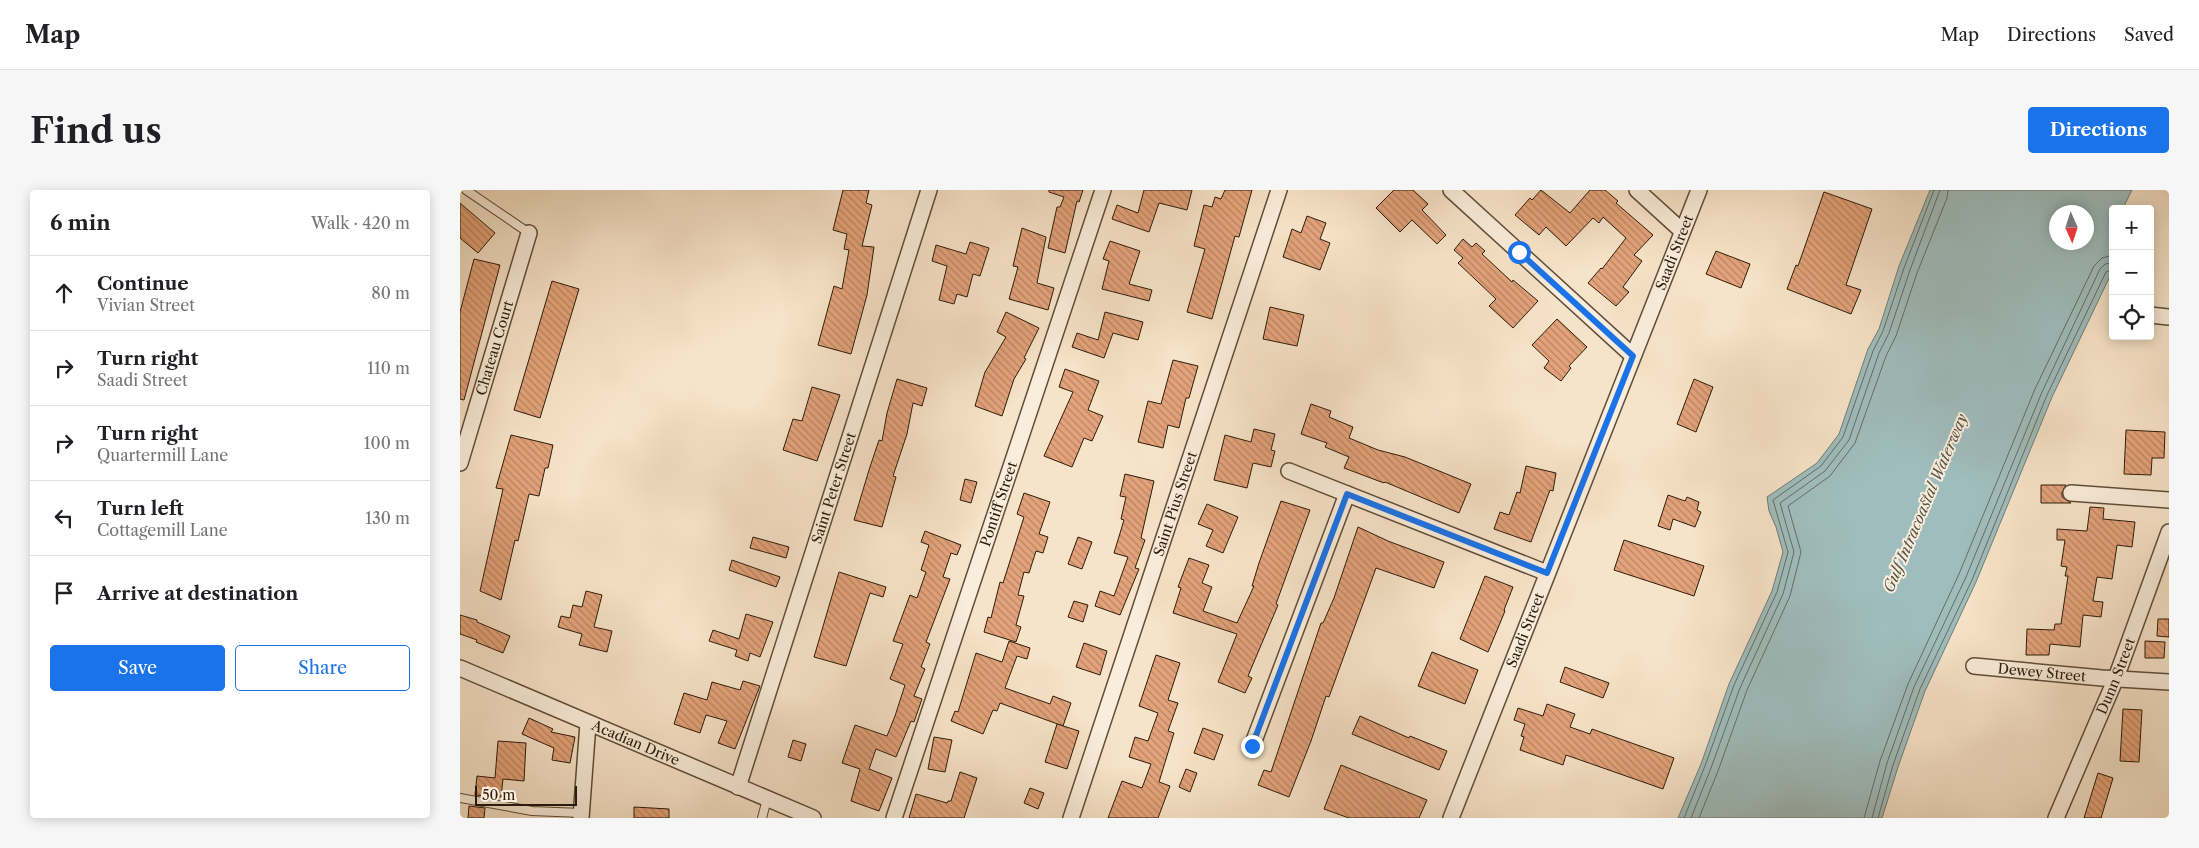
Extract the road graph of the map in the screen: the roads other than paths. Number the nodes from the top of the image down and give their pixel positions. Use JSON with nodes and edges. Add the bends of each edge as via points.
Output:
{"nodes":[{"id":1,"x":466,"y":190,"type":"edge"},
{"id":2,"x":929,"y":190,"type":"edge"},
{"id":3,"x":1103,"y":190,"type":"edge"},
{"id":4,"x":1279,"y":190,"type":"edge"},
{"id":5,"x":1451,"y":190,"type":"edge"},
{"id":6,"x":1637,"y":190,"type":"edge"},
{"id":7,"x":1699,"y":190,"type":"edge"},
{"id":8,"x":1682,"y":231,"type":"junction"},
{"id":9,"x":529,"y":233,"type":"joint"},
{"id":10,"x":2154,"y":315,"type":"edge"},
{"id":11,"x":2169,"y":317,"type":"edge"},
{"id":12,"x":1633,"y":356,"type":"junction"},
{"id":13,"x":460,"y":460,"type":"edge"},
{"id":14,"x":1289,"y":471,"type":"dead end"},
{"id":15,"x":2072,"y":493,"type":"dead end"},
{"id":16,"x":1347,"y":494,"type":"junction"},
{"id":17,"x":2169,"y":500,"type":"edge"},
{"id":18,"x":2169,"y":532,"type":"edge"},
{"id":19,"x":1547,"y":573,"type":"junction"},
{"id":20,"x":1974,"y":666,"type":"dead end"},
{"id":21,"x":460,"y":668,"type":"edge"},
{"id":22,"x":2116,"y":678,"type":"junction"},
{"id":23,"x":2169,"y":682,"type":"edge"},
{"id":24,"x":588,"y":723,"type":"junction"},
{"id":25,"x":1252,"y":746,"type":"dead end"},
{"id":26,"x":738,"y":787,"type":"junction"},
{"id":27,"x":460,"y":798,"type":"edge"},
{"id":28,"x":767,"y":799,"type":"junction"},
{"id":29,"x":532,"y":814,"type":"edge"},
{"id":30,"x":581,"y":815,"type":"edge"},
{"id":31,"x":762,"y":818,"type":"edge"},
{"id":32,"x":813,"y":818,"type":"edge"},
{"id":33,"x":894,"y":818,"type":"edge"},
{"id":34,"x":1071,"y":818,"type":"edge"},
{"id":35,"x":1451,"y":818,"type":"edge"},
{"id":36,"x":2056,"y":818,"type":"edge"}],
"edges":[{"from":1,"to":9,"type":"lane"},
{"from":2,"to":26,"type":"street","name":"Saint Peter Street"},
{"from":3,"to":33,"type":"street","name":"Pontiff Street"},
{"from":4,"to":34,"type":"street","name":"Saint Pius Street"},
{"from":5,"to":12,"type":"street"},
{"from":6,"to":8,"type":"street"},
{"from":7,"to":8,"type":"street","name":"Saadi Street"},
{"from":8,"to":12,"type":"street","name":"Saadi Street"},
{"from":9,"to":13,"type":"street","name":"Chateau Court"},
{"from":10,"to":11,"type":"street"},
{"from":12,"to":19,"type":"street","name":"Saadi Street"},
{"from":14,"to":16,"type":"street"},
{"from":15,"to":17,"type":"street"},
{"from":16,"to":19,"type":"street"},
{"from":16,"to":25,"type":"street"},
{"from":18,"to":22,"type":"street","name":"Dunn Street"},
{"from":19,"to":35,"type":"street","name":"Saadi Street"},
{"from":20,"to":22,"type":"street","name":"Dewey Street"},
{"from":21,"to":24,"type":"street","name":"Acadian Drive"},
{"from":22,"to":23,"type":"street","name":"Dewey Street"},
{"from":22,"to":36,"type":"street","name":"Dunn Street"},
{"from":24,"to":26,"type":"street","name":"Acadian Drive"},
{"from":24,"to":30,"type":"street"},
{"from":26,"to":28,"type":"street","name":"Acadian Drive"},
{"from":27,"to":29,"type":"lane"},
{"from":28,"to":31,"type":"lane"},
{"from":28,"to":32,"type":"street","name":"Acadian Drive"},
{"from":29,"to":30,"type":"lane"}]}
